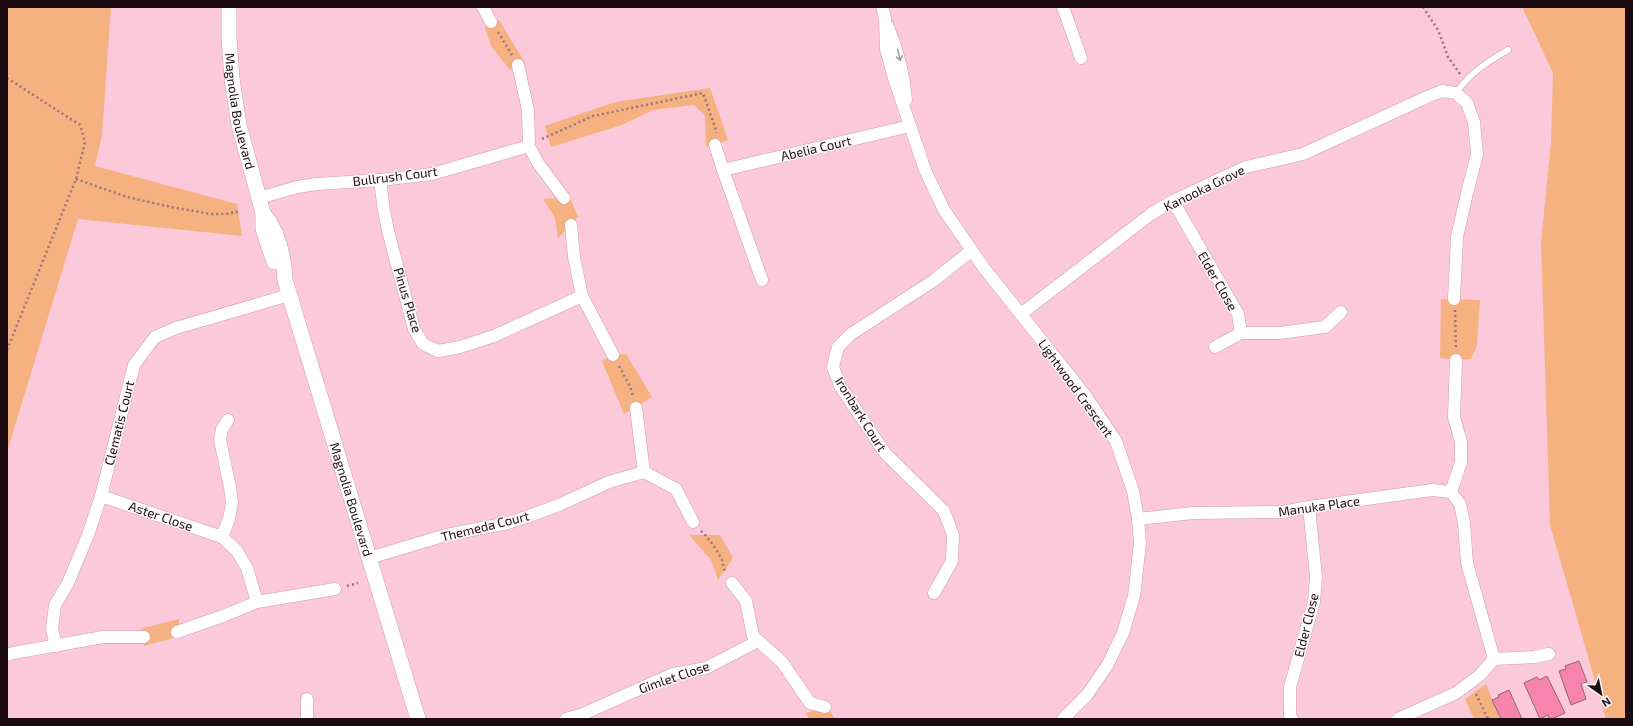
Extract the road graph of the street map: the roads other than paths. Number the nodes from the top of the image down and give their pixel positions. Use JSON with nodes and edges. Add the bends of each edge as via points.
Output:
{"nodes":[{"id":1,"x":229,"y":7,"type":"edge"},
{"id":2,"x":484,"y":7,"type":"edge"},
{"id":3,"x":1063,"y":7,"type":"edge"},
{"id":4,"x":884,"y":13,"type":"edge"},
{"id":5,"x":491,"y":22,"type":"road end"},
{"id":6,"x":1508,"y":50,"type":"dead end"},
{"id":7,"x":1082,"y":58,"type":"dead end"},
{"id":8,"x":518,"y":66,"type":"road end"},
{"id":9,"x":1456,"y":93,"type":"junction"},
{"id":10,"x":909,"y":121,"type":"junction"},
{"id":11,"x":715,"y":145,"type":"road end"},
{"id":12,"x":529,"y":146,"type":"junction"},
{"id":13,"x":723,"y":170,"type":"junction"},
{"id":14,"x":380,"y":180,"type":"junction"},
{"id":15,"x":259,"y":198,"type":"junction"},
{"id":16,"x":564,"y":198,"type":"dead end"},
{"id":17,"x":1172,"y":201,"type":"junction"},
{"id":18,"x":571,"y":225,"type":"dead end"},
{"id":19,"x":972,"y":252,"type":"junction"},
{"id":20,"x":762,"y":280,"type":"dead end"},
{"id":21,"x":289,"y":295,"type":"junction"},
{"id":22,"x":582,"y":296,"type":"junction"},
{"id":23,"x":1454,"y":299,"type":"road end"},
{"id":24,"x":1341,"y":312,"type":"dead end"},
{"id":25,"x":1021,"y":314,"type":"junction"},
{"id":26,"x":1241,"y":333,"type":"junction"},
{"id":27,"x":1216,"y":347,"type":"dead end"},
{"id":28,"x":613,"y":355,"type":"road end"},
{"id":29,"x":1456,"y":360,"type":"road end"},
{"id":30,"x":636,"y":408,"type":"road end"},
{"id":31,"x":228,"y":420,"type":"dead end"},
{"id":32,"x":644,"y":472,"type":"junction"},
{"id":33,"x":1451,"y":492,"type":"junction"},
{"id":34,"x":101,"y":496,"type":"junction"},
{"id":35,"x":1309,"y":507,"type":"junction"},
{"id":36,"x":1138,"y":519,"type":"junction"},
{"id":37,"x":692,"y":522,"type":"road end"},
{"id":38,"x":222,"y":536,"type":"junction"},
{"id":39,"x":369,"y":558,"type":"junction"},
{"id":40,"x":732,"y":583,"type":"road end"},
{"id":41,"x":335,"y":589,"type":"dead end"},
{"id":42,"x":934,"y":593,"type":"dead end"},
{"id":43,"x":257,"y":602,"type":"junction"},
{"id":44,"x":177,"y":632,"type":"dead end"},
{"id":45,"x":144,"y":637,"type":"dead end"},
{"id":46,"x":758,"y":641,"type":"junction"},
{"id":47,"x":56,"y":646,"type":"junction"},
{"id":48,"x":1549,"y":654,"type":"dead end"},
{"id":49,"x":7,"y":655,"type":"edge"},
{"id":50,"x":1494,"y":659,"type":"junction"},
{"id":51,"x":307,"y":699,"type":"dead end"},
{"id":52,"x":824,"y":707,"type":"dead end"},
{"id":53,"x":307,"y":719,"type":"edge"},
{"id":54,"x":418,"y":719,"type":"edge"},
{"id":55,"x":566,"y":719,"type":"edge"},
{"id":56,"x":1063,"y":719,"type":"edge"},
{"id":57,"x":1292,"y":719,"type":"edge"},
{"id":58,"x":1398,"y":719,"type":"edge"}],
"edges":[{"from":1,"to":15,"type":"street","name":"Magnolia Boulevard","via":[[230,59],[238,117]]},
{"from":2,"to":5,"type":"street"},
{"from":3,"to":7,"type":"street"},
{"from":4,"to":10,"type":"street","name":"Lightwood Crescent","via":[[897,46],[904,75]]},
{"from":6,"to":9,"type":"lane","via":[[1483,65]]},
{"from":8,"to":12,"type":"street","via":[[528,110]]},
{"from":9,"to":17,"type":"street","name":"Kanooka Grove","via":[[1442,91],[1303,154],[1246,167]]},
{"from":9,"to":23,"type":"street","via":[[1467,103],[1474,122],[1477,154],[1458,237]]},
{"from":10,"to":13,"type":"street","name":"Abelia Court"},
{"from":10,"to":19,"type":"street","name":"Lightwood Crescent","via":[[925,170],[944,210]]},
{"from":11,"to":13,"type":"street"},
{"from":12,"to":14,"type":"street","name":"Bullrush Court","via":[[432,174]]},
{"from":12,"to":16,"type":"street","via":[[538,163]]},
{"from":13,"to":20,"type":"street"},
{"from":14,"to":15,"type":"street","name":"Bullrush Court","via":[[317,184]]},
{"from":14,"to":22,"type":"street","name":"Pinus Place","via":[[388,232],[414,329],[423,344],[438,351],[460,347],[494,336]]},
{"from":15,"to":21,"type":"street","name":"Magnolia Boulevard","via":[[263,213],[271,222],[276,234]]},
{"from":17,"to":25,"type":"street","name":"Kanooka Grove","via":[[1151,214]]},
{"from":17,"to":26,"type":"street","name":"Elder Close","via":[[1238,314]]},
{"from":18,"to":22,"type":"street"},
{"from":19,"to":25,"type":"street","name":"Lightwood Crescent"},
{"from":19,"to":42,"type":"street","name":"Ironbark Court","via":[[933,281],[851,334],[838,347],[833,367],[840,386],[885,453],[944,511],[953,535],[952,561]]},
{"from":21,"to":34,"type":"street","name":"Clematis Court","via":[[176,328],[156,338],[134,365]]},
{"from":21,"to":39,"type":"street","name":"Magnolia Boulevard"},
{"from":22,"to":28,"type":"street"},
{"from":24,"to":26,"type":"street","via":[[1325,327],[1279,333]]},
{"from":25,"to":36,"type":"street","name":"Lightwood Crescent","via":[[1085,395],[1116,441],[1133,491]]},
{"from":26,"to":27,"type":"street"},
{"from":29,"to":33,"type":"street","via":[[1454,417],[1462,442],[1461,462]]},
{"from":30,"to":32,"type":"street"},
{"from":31,"to":38,"type":"street","via":[[222,429],[220,440],[232,503]]},
{"from":32,"to":37,"type":"street","via":[[676,489]]},
{"from":32,"to":39,"type":"street","name":"Themeda Court","via":[[609,482],[559,505],[508,523],[446,535]]},
{"from":33,"to":35,"type":"street","name":"Manuka Place","via":[[1432,490]]},
{"from":33,"to":50,"type":"street","via":[[1460,504],[1467,563]]},
{"from":34,"to":38,"type":"street","name":"Aster Close"},
{"from":34,"to":47,"type":"street","name":"Clematis Court","via":[[74,570],[55,605],[52,629]]},
{"from":35,"to":36,"type":"street","name":"Manuka Place","via":[[1282,512],[1193,513]]},
{"from":35,"to":57,"type":"street","name":"Elder Close","via":[[1316,576],[1314,602],[1290,687]]},
{"from":36,"to":56,"type":"street","name":"Lightwood Crescent","via":[[1140,543],[1134,596],[1123,633],[1108,664],[1087,695]]},
{"from":38,"to":43,"type":"street","name":"Aster Close","via":[[237,551],[247,568]]},
{"from":39,"to":54,"type":"street","name":"Magnolia Boulevard"},
{"from":40,"to":46,"type":"street","via":[[746,601],[753,636]]},
{"from":41,"to":43,"type":"street"},
{"from":43,"to":44,"type":"street"},
{"from":45,"to":47,"type":"street","via":[[103,637]]},
{"from":46,"to":52,"type":"street","via":[[782,662],[810,703]]},
{"from":46,"to":55,"type":"street","name":"Gimlet Close","via":[[706,668],[673,674]]},
{"from":47,"to":49,"type":"street"},
{"from":48,"to":50,"type":"street","via":[[1534,658]]},
{"from":50,"to":58,"type":"street","via":[[1479,676],[1456,693]]},
{"from":51,"to":53,"type":"street"}]}
